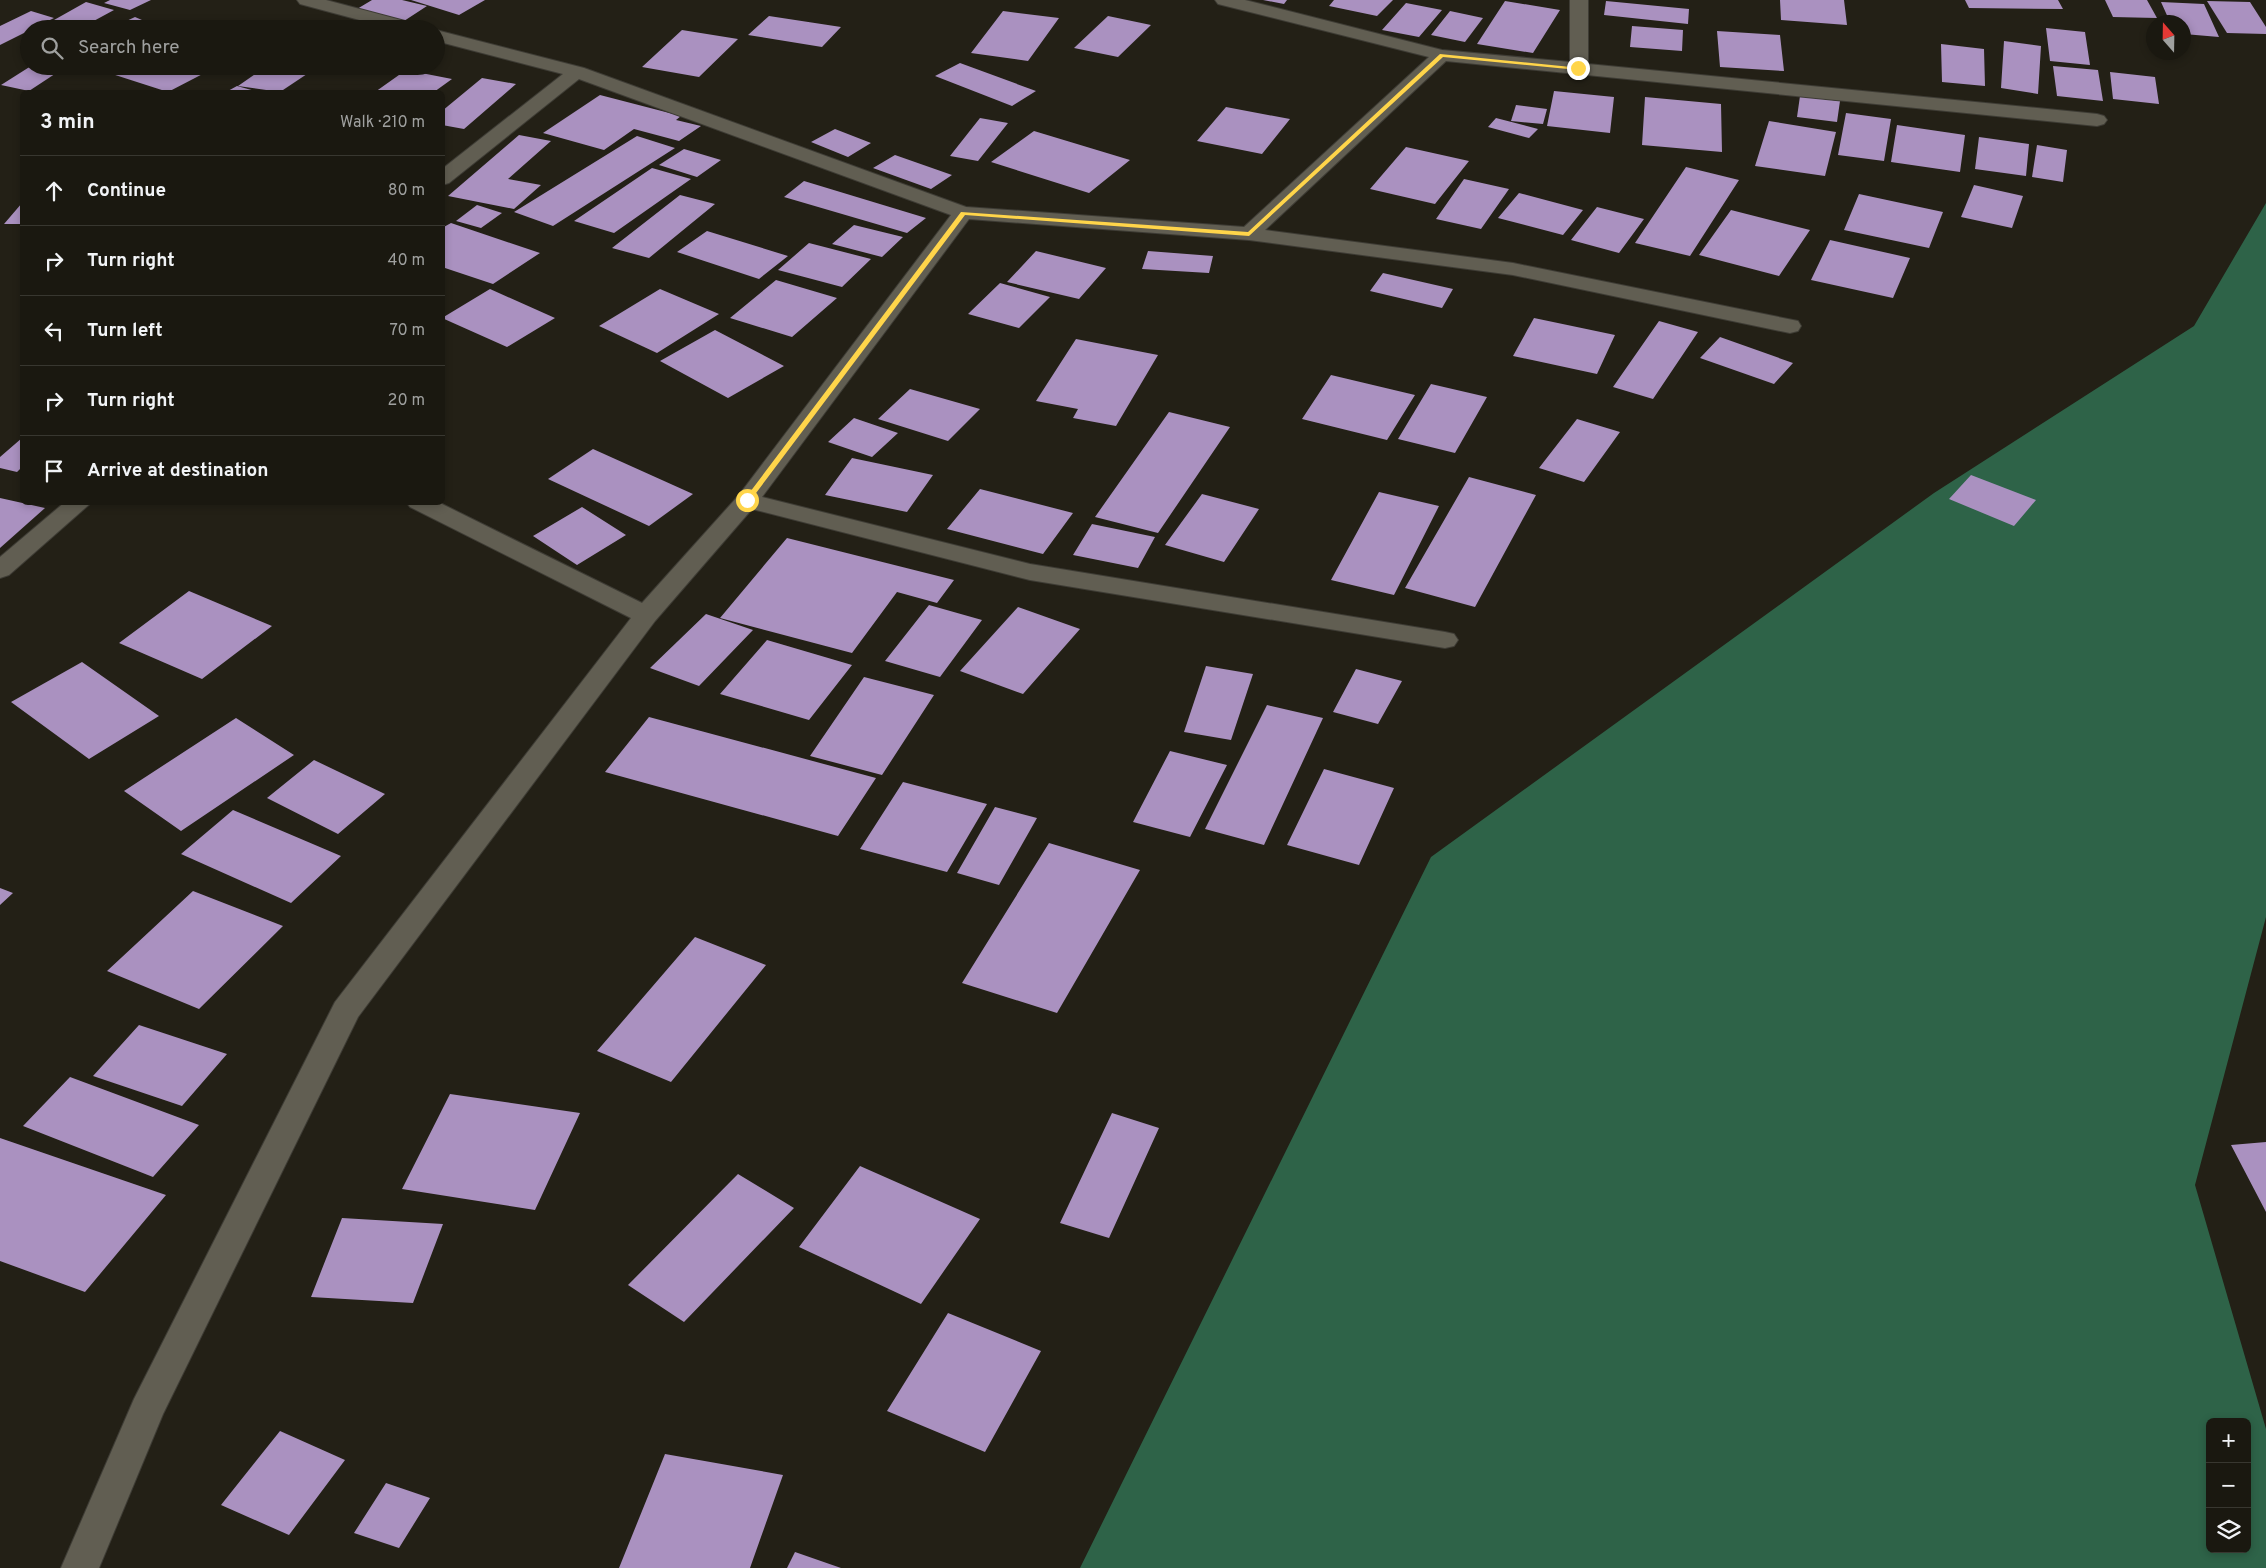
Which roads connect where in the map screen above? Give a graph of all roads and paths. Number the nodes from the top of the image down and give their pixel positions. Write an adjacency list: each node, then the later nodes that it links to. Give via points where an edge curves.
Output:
1 (306, 0): 4 (street)
2 (1224, 0): 6 (street)
3 (1579, 0): 7 (street)
4 (380, 20)
5 (445, 37): 8 (street)
6 (1442, 55): 7 (street); 12 (street)
7 (1578, 68): 9 (street)
8 (577, 72): 10 (street); 11 (street)
9 (2097, 120)
10 (445, 177)
11 (963, 213): 12 (street); 14 (street)
12 (1249, 234): 13 (street, via 1513,269)
13 (1790, 326)
14 (747, 500): 18 (street); 19 (street, via 1030,572)
15 (76, 505): 17 (street)
16 (424, 505): 18 (street)
17 (0, 570)
18 (646, 615): 20 (street, via 346,1010 147,1410)
19 (1445, 640)
20 (80, 1568)

